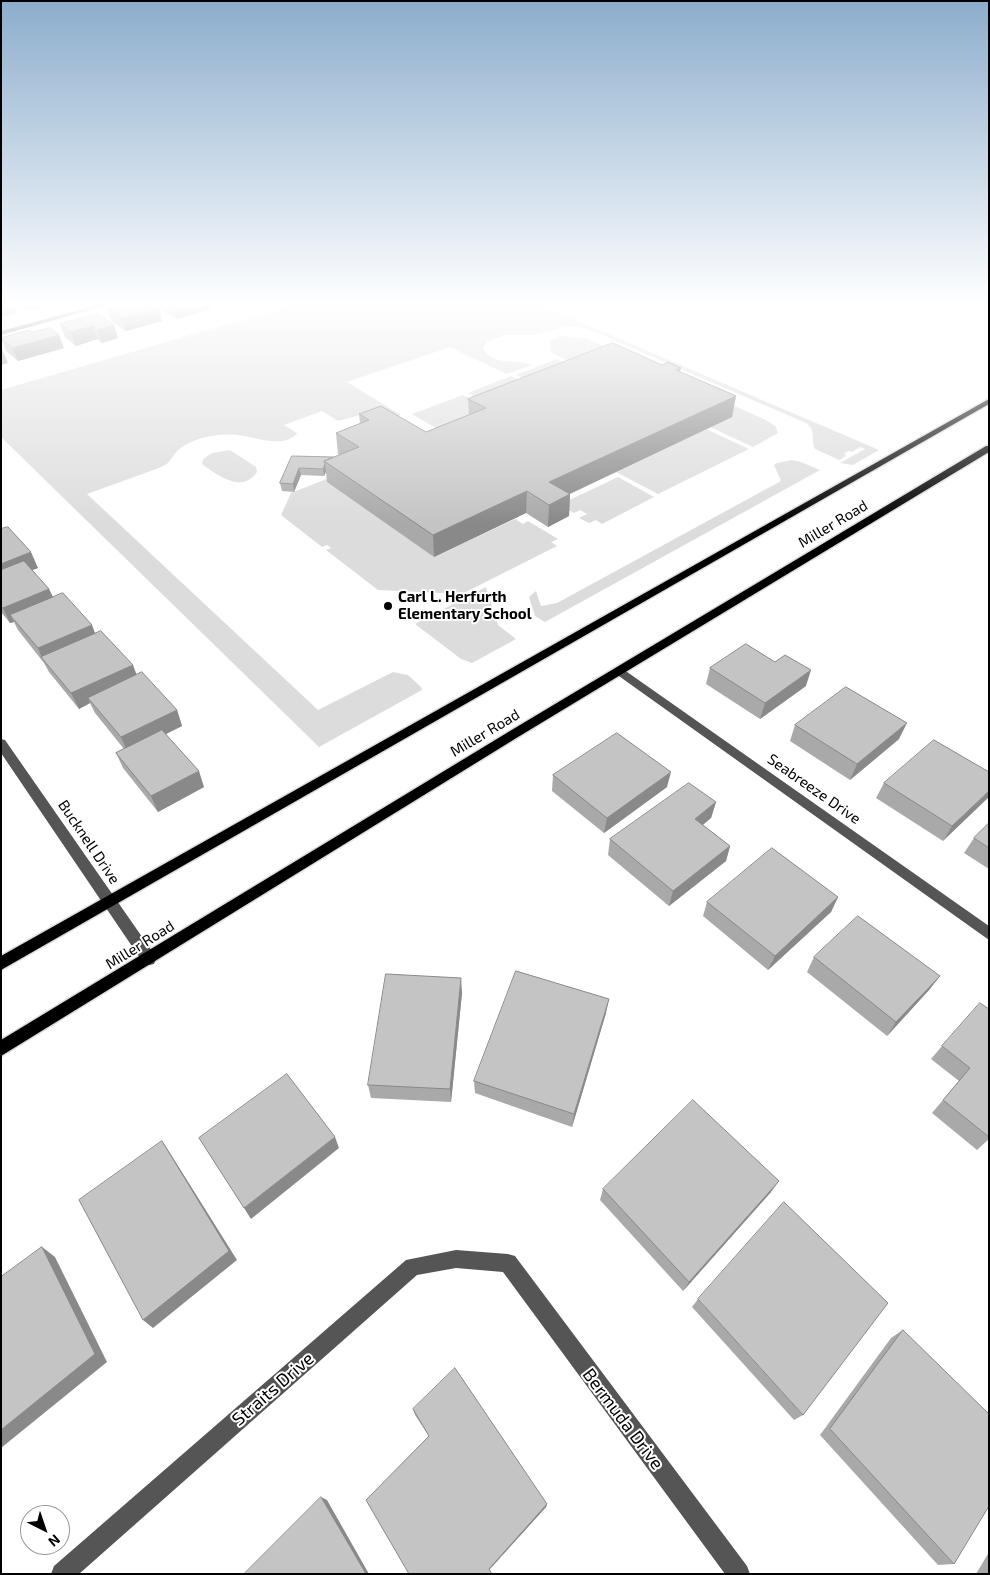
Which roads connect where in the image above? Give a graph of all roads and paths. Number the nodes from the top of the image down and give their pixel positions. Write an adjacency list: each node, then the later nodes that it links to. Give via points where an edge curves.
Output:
1 (989, 401): 5 (main road, Miller Road)
2 (989, 448): 3 (main road, Miller Road)
3 (620, 671): 6 (street, Seabreeze Drive); 7 (main road, Miller Road)
4 (1, 743): 5 (street, Bucknell Drive)
5 (110, 902): 7 (street, Bucknell Drive); 8 (main road, Miller Road)
6 (989, 934)
7 (149, 959): 9 (main road, Miller Road)
8 (1, 964)
9 (1, 1049)
10 (508, 1264): 11 (street, Straits Drive, via 456,1259 413,1268); 12 (street, Bermuda Drive)
11 (62, 1574)
12 (739, 1574)

